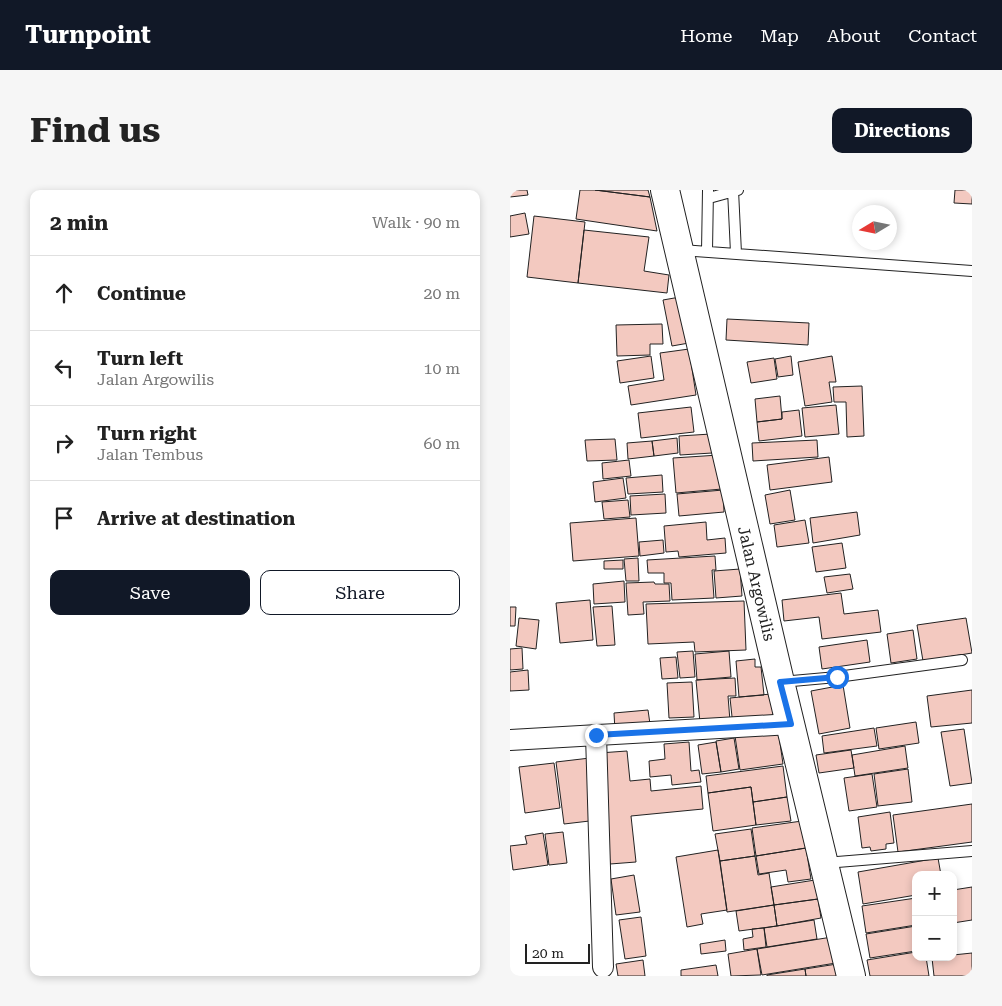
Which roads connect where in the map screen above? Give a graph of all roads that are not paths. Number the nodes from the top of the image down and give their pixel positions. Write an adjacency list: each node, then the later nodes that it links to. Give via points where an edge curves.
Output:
1 (665, 190): 4 (street, Jalan Argowilis)
2 (735, 191): 3 (lane); 6 (lane)
3 (709, 194): 5 (lane)
4 (680, 250): 5 (lane); 9 (street, Jalan Argowilis)
5 (707, 251): 6 (lane)
6 (736, 253): 7 (lane)
7 (972, 271)
8 (962, 660): 9 (lane)
9 (780, 682): 10 (street, Jalan Argowilis)
10 (791, 724): 11 (street); 14 (street, Jalan Argowilis)
11 (596, 735): 12 (street); 15 (street)
12 (510, 740)
13 (972, 851): 14 (lane)
14 (824, 863): 16 (street, Jalan Argowilis)
15 (603, 967)
16 (851, 976)

